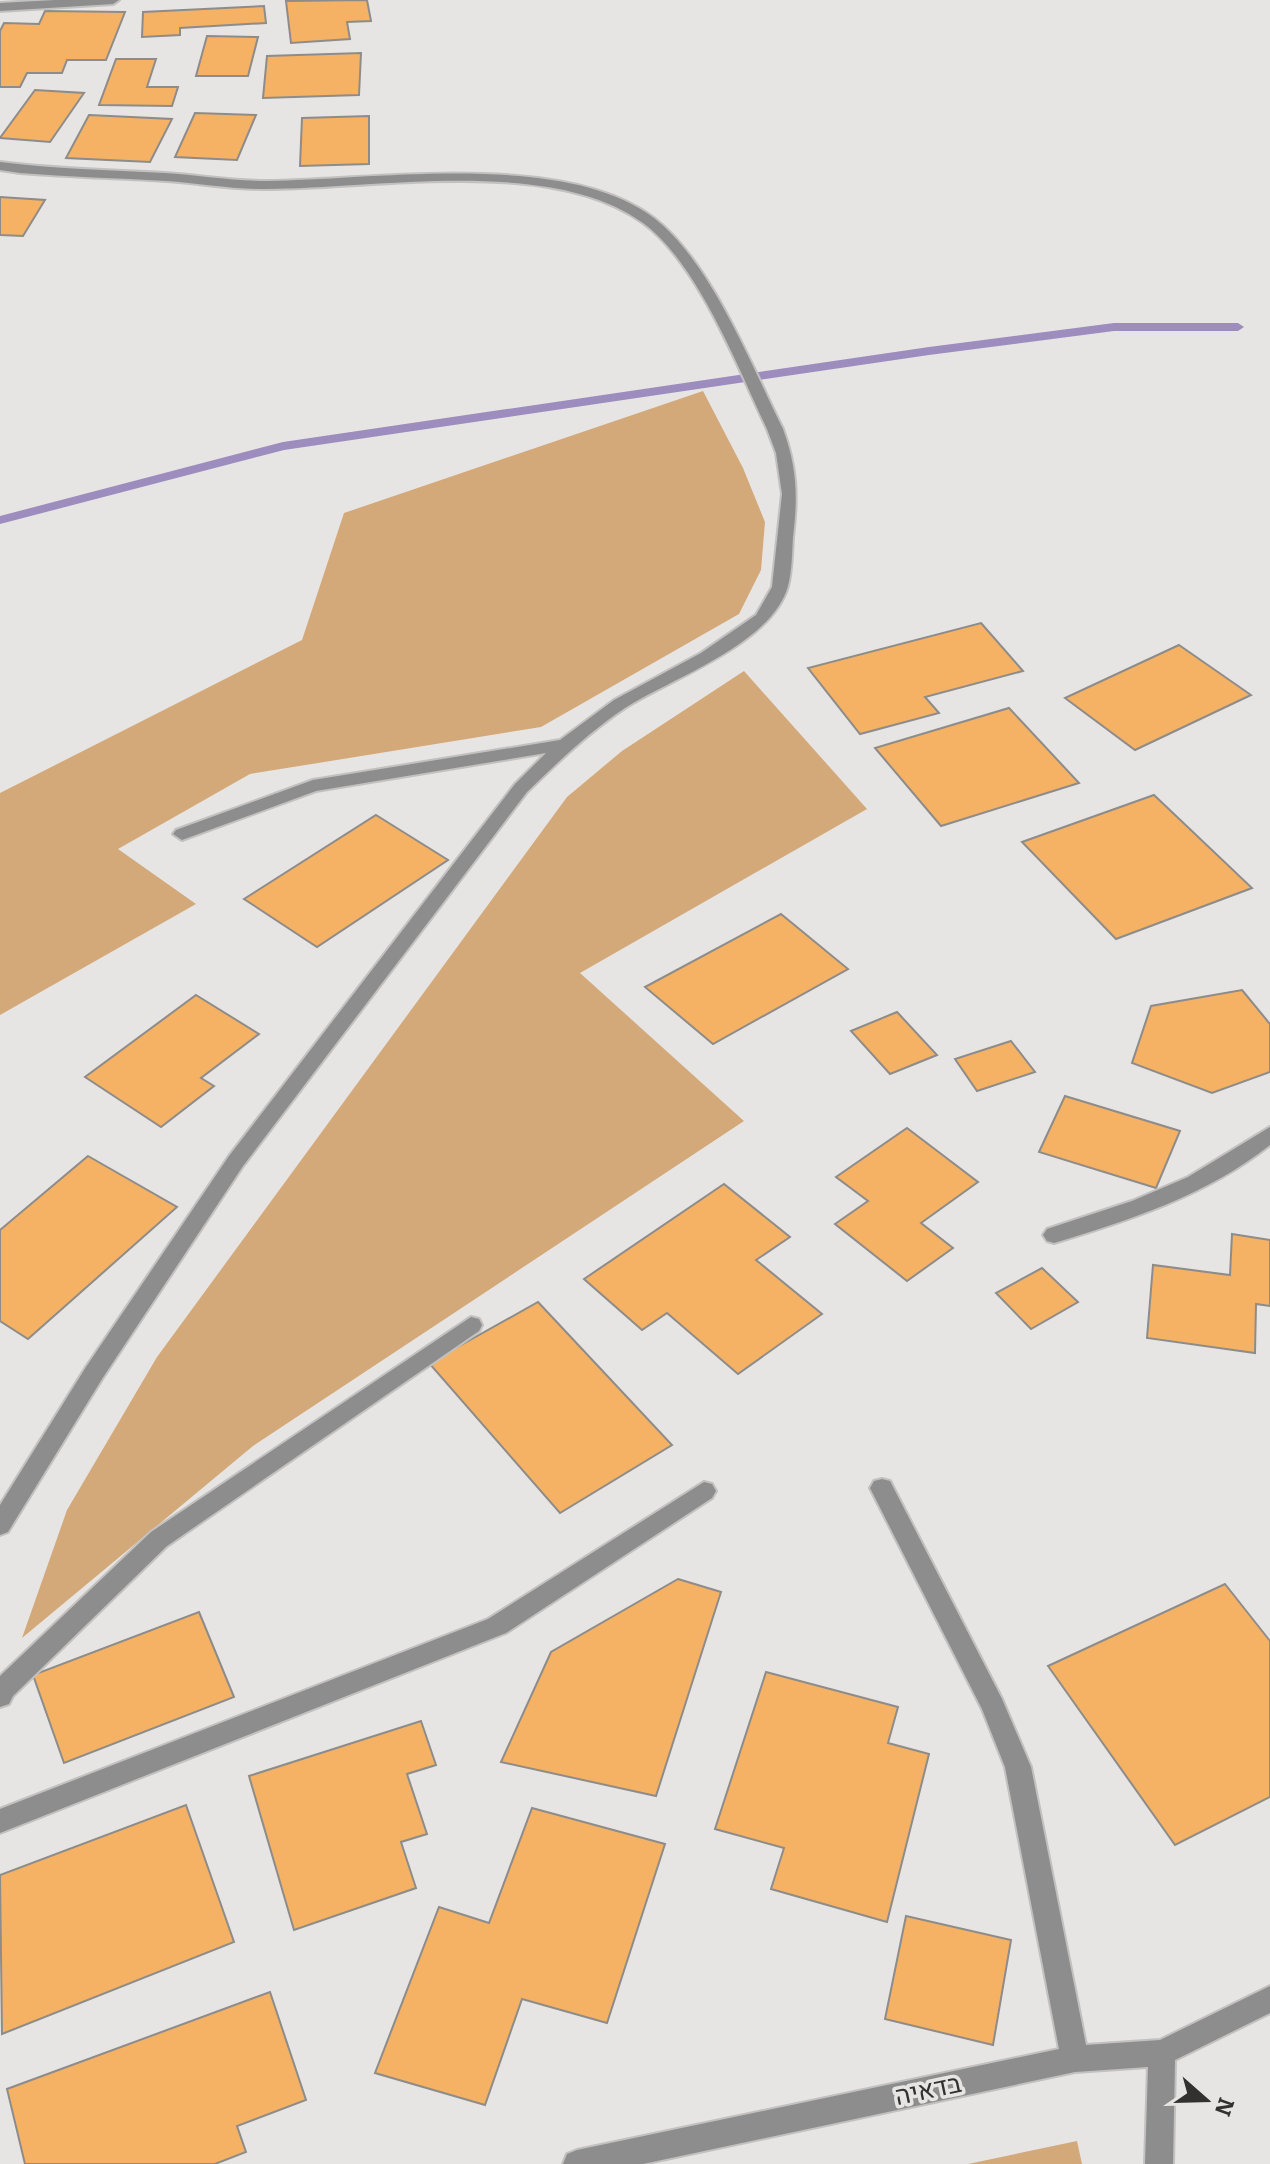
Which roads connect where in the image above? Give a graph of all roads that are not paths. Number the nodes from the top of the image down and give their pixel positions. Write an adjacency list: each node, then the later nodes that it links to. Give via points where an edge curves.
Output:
1 (113, 0): 2 (street)
2 (0, 7)
3 (0, 166): 4 (street, via 262,185 524,180 616,202 648,220 687,260 784,453 790,494 780,587 762,618 707,657 620,704)
4 (565, 745): 5 (street, via 313,786); 11 (street, via 521,788 236,1161)
5 (182, 834)
6 (1270, 1134): 7 (street, via 1219,1171 1148,1203)
7 (1054, 1235)
8 (471, 1325): 12 (street, via 159,1539)
9 (882, 1488): 16 (street, via 1018,1767)
10 (704, 1491): 13 (street, via 497,1626)
11 (0, 1525)
12 (0, 1696)
13 (0, 1821)
14 (1270, 1999): 15 (street, בדאיה)
15 (1162, 2053): 16 (street, בדאיה); 18 (street)
16 (1075, 2059): 17 (street, בדאיה)
17 (577, 2164)
18 (1159, 2164)

